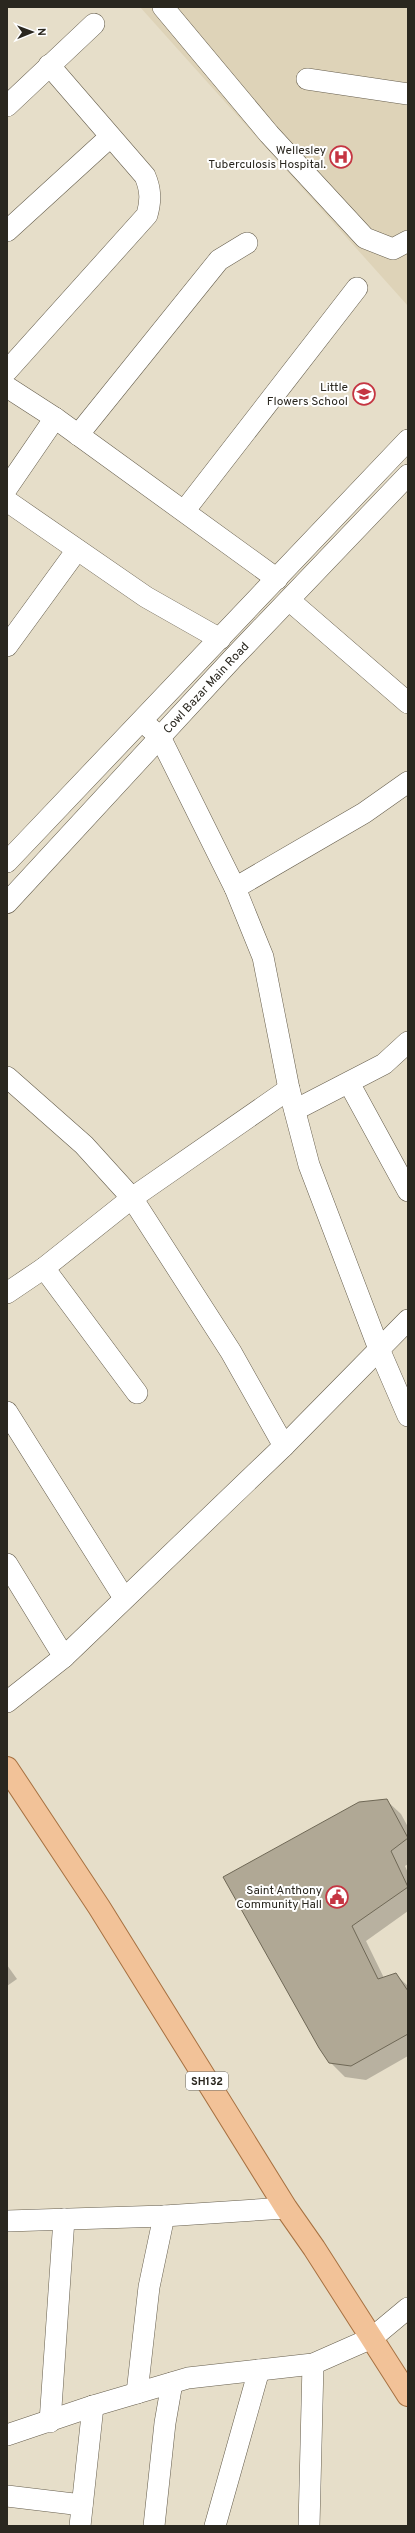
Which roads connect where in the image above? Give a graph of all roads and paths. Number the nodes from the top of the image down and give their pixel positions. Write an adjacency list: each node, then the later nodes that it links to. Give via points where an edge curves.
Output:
1 (163, 7): 9 (street, via 269,134 365,238 393,249)
2 (94, 24): 3 (street)
3 (49, 65): 6 (street); 7 (street)
4 (307, 79): 5 (street)
5 (408, 94)
6 (7, 106)
7 (110, 137): 8 (street); 12 (street, via 145,176 150,186 151,201 147,216)
8 (7, 231)
9 (408, 241)
10 (247, 243): 15 (street, via 219,260)
11 (357, 288): 20 (street)
12 (7, 371)
13 (7, 387): 14 (street)
14 (55, 418): 15 (street); 18 (street)
15 (78, 435): 20 (street)
16 (408, 440): 22 (street, Cowl Bazar Main Road)
17 (408, 475): 23 (street, Cowl Bazar Main Road)
18 (7, 488)
19 (7, 501): 21 (street)
20 (185, 510): 22 (street)
21 (77, 550): 24 (street, via 146,597); 25 (street)
22 (278, 579): 24 (street, Cowl Bazar Main Road)
23 (289, 600): 26 (street); 28 (street, Cowl Bazar Main Road)
24 (220, 639): 27 (street, Cowl Bazar Main Road)
25 (7, 646)
26 (408, 703)
27 (142, 721): 28 (street); 30 (street, Cowl Bazar Main Road)
28 (160, 738): 32 (street); 33 (street, Cowl Bazar Main Road)
29 (408, 782): 32 (street, via 364,813)
30 (15, 841): 31 (street, Cowl Bazar Main Road)
31 (7, 862)
32 (235, 888): 37 (street, via 263,957)
33 (7, 903)
34 (408, 1042): 36 (street, via 384,1064)
35 (8, 1080): 40 (street, via 84,1145)
36 (349, 1083): 38 (street); 39 (street)
37 (289, 1089): 38 (street); 40 (street)
38 (296, 1110): 44 (street, via 309,1165)
39 (408, 1191)
40 (132, 1198): 41 (street); 48 (street, via 231,1352)
41 (44, 1268): 42 (street); 45 (street)
42 (7, 1293)
43 (408, 1320): 44 (street)
44 (379, 1349): 47 (street); 48 (street)
45 (137, 1393)
46 (7, 1412): 50 (street)
47 (408, 1416)
48 (284, 1446): 50 (street)
49 (7, 1564): 51 (street)
50 (124, 1598): 51 (street)
51 (64, 1657): 52 (street)
52 (7, 1702)
53 (7, 1768): 54 (main road, SH132, via 99,1907)
54 (286, 2208): 55 (street); 59 (main road, SH132)
55 (164, 2216): 56 (street); 63 (street, via 149,2287)
56 (64, 2218): 57 (street); 66 (street)
57 (7, 2221)
58 (408, 2308): 59 (street)
59 (372, 2338): 60 (street); 64 (main road, SH132)
60 (313, 2364): 61 (street); 73 (street)
61 (259, 2370): 62 (street, via 210,2374); 72 (street)
62 (172, 2383): 63 (street); 71 (street)
63 (137, 2393): 65 (street)
64 (408, 2395)
65 (93, 2406): 66 (street); 69 (street)
66 (50, 2422): 67 (street)
67 (7, 2435)
68 (7, 2496): 69 (street)
69 (82, 2505): 70 (street)
70 (80, 2526)
71 (154, 2526)
72 (216, 2526)
73 (309, 2526)

